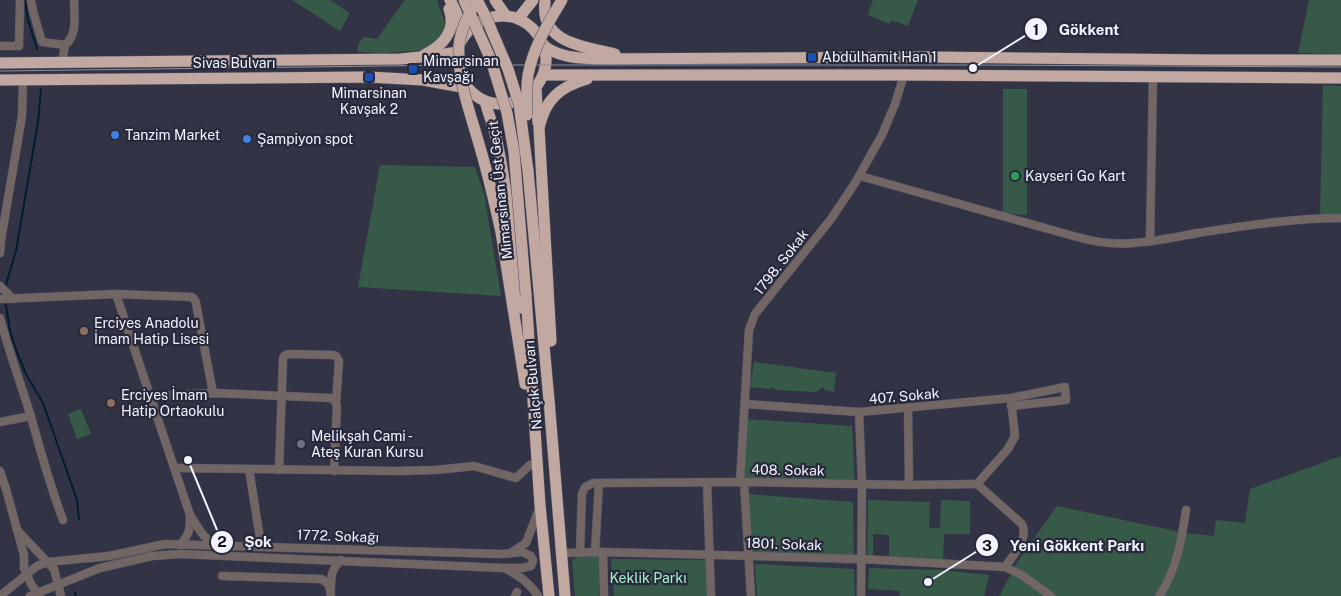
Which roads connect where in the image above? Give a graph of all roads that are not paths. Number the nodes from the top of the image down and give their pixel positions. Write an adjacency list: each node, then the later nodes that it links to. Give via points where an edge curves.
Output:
1 (20, 0): 17 (street, via 19,46)
2 (31, 0): 15 (street, via 42,42)
3 (74, 0): 15 (street, via 73,34)
4 (446, 0): 20 (highway, via 452,22 445,39 437,48)
5 (450, 0): 18 (highway, via 462,30)
6 (464, 0): 43 (highway, Mimarsinan Üst Geçit, bridge, via 491,60 507,113 514,152)
7 (477, 0): 35 (highway, Mimarsinan Üst Geçit, bridge, via 508,69 519,104); 49 (highway, bridge, via 465,23 459,45 460,72 501,232)
8 (495, 0): 12 (highway)
9 (533, 0): 13 (highway)
10 (562, 0): 35 (highway, bridge, via 540,40 528,74)
11 (546, 1): 14 (highway); 19 (highway, via 546,20 558,36 572,43)
12 (506, 16): 13 (highway); 18 (highway, via 488,18 471,27)
13 (518, 19): 14 (highway)
14 (530, 26): 16 (highway)
15 (65, 45): 22 (street)
16 (543, 45): 19 (highway, via 568,56); 24 (highway, via 546,60)
17 (0, 46)
18 (459, 47): 20 (highway, Sivas Bulvarı); 31 (highway, via 458,70)
19 (629, 57): 21 (highway)
20 (416, 58): 22 (highway, Sivas Bulvarı)
21 (1341, 60)
22 (62, 62): 23 (highway, Sivas Bulvarı)
23 (0, 63)
24 (543, 75): 25 (highway); 32 (highway)
25 (624, 75): 26 (highway); 34 (highway, via 587,79 563,88 546,108)
26 (904, 75): 27 (highway); 36 (street, 1798. Sokak, via 882,135)
27 (1152, 77): 28 (highway); 39 (street)
28 (1341, 78)
29 (0, 80): 30 (highway, Sivas Bulvarı)
30 (23, 80): 31 (highway, Sivas Bulvarı, via 370,77 415,79); 38 (street, via 22,116)
31 (468, 88): 33 (highway)
32 (536, 88): 33 (highway, via 528,96 507,104); 34 (highway)
33 (484, 101): 49 (highway, via 496,136 507,202)
34 (539, 132): 53 (highway, via 550,305)
35 (528, 171): 53 (highway, Nalçık Bulvarı)
36 (860, 176): 39 (street, via 1087,240 1124,244); 56 (street, 1798. Sokak, via 831,219 753,318 749,330)
37 (1341, 218): 39 (street, via 1297,220)
38 (1, 240): 40 (street)
39 (1150, 241)
40 (0, 253)
41 (0, 286): 45 (street)
42 (116, 294): 45 (street); 50 (street, via 190,297 195,300); 51 (street)
43 (526, 295): 74 (highway, Nalçık Bulvarı)
44 (0, 299): 45 (street)
45 (13, 299)
46 (0, 318): 47 (street)
47 (9, 351): 48 (street); 59 (street)
48 (0, 352)
49 (525, 383): 61 (highway)
50 (213, 393): 51 (street); 52 (street)
51 (151, 396): 62 (street)
52 (281, 396): 55 (street, via 331,398); 55 (street, via 285,355 334,355 339,361); 64 (street)
53 (550, 400): 85 (highway, Nalçık Bulvarı)
54 (1011, 402): 54 (street, 407. Sokak, via 1065,387 1066,400); 57 (street, 407. Sokak); 71 (street, via 1015,436 1008,449)
55 (336, 403): 66 (street)
56 (745, 404): 58 (street, 407. Sokak); 68 (street, 1798. Sokak)
57 (908, 408): 58 (street, 407. Sokak); 72 (street)
58 (859, 412): 70 (street)
59 (31, 416): 60 (street); 77 (street)
60 (0, 422)
61 (530, 465): 66 (street, via 516,478 474,466 417,471); 74 (highway)
62 (175, 468): 63 (street); 76 (street)
63 (249, 470): 64 (street); 79 (street)
64 (279, 470): 66 (street)
65 (0, 471): 73 (street)
66 (334, 471)
67 (707, 482): 68 (street, 408. Sokak); 69 (street, 408. Sokak); 86 (street)
68 (742, 482): 70 (street, 408. Sokak); 87 (street, 1798. Sokak)
69 (598, 483): 82 (street, via 593,482 582,491); 83 (street)
70 (862, 484): 72 (street, 408. Sokak); 89 (street)
71 (977, 484): 72 (street, 408. Sokak); 92 (street, via 1024,527 1023,540)
72 (909, 485)
73 (3, 490): 78 (street)
74 (540, 505): 84 (street, via 526,543); 103 (highway, Nalçık Bulvarı)
75 (1186, 510): 110 (street, via 1174,563)
76 (190, 515): 80 (street, via 189,535); 81 (street, via 201,534)
77 (63, 520)
78 (16, 528): 91 (street); 94 (street)
79 (260, 538)
80 (180, 545): 81 (street, 1772. Sokağı); 91 (street, 1772. Sokağı, via 165,544 109,556)
81 (216, 545): 84 (street, 1772. Sokağı)
82 (580, 552): 83 (street, 1801. Sokak); 85 (street, 1801. Sokak)
83 (599, 552): 86 (street, 1801. Sokak); 105 (street)
84 (510, 553): 93 (street, 1772. Sokağı, via 522,552 531,556 531,566)
85 (562, 553): 104 (highway, Nalçık Bulvarı)
86 (709, 555): 87 (street, 1801. Sokak); 106 (street)
87 (748, 556): 89 (street, 1801. Sokak); 107 (street, 1798. Sokak)
88 (315, 559): 90 (street, 1772. Sokağı); 95 (street); 97 (street, 1772. Sokağı, via 180,554 152,556 100,568)
89 (861, 559): 92 (street, 1801. Sokak); 108 (street)
90 (341, 560): 93 (street, 1772. Sokağı); 95 (street)
91 (48, 562): 94 (street, 1772. Sokağı); 97 (street, via 54,569)
92 (1005, 567): 109 (street)
93 (504, 568): 102 (street, 1772. Sokağı, via 517,574)
94 (26, 573): 99 (street); 100 (street, 1772. Sokağı)
95 (332, 573): 98 (street)
96 (222, 576): 98 (street, via 318,578 326,582)
97 (58, 585): 99 (street, 1772. Sokağı); 101 (street)
98 (331, 593)
99 (36, 595)
100 (0, 596)
101 (61, 596)
102 (538, 596)
103 (549, 596)
104 (565, 596)
105 (604, 596)
106 (711, 596)
107 (750, 596)
108 (861, 596)
109 (1051, 596)
110 (1159, 596)

